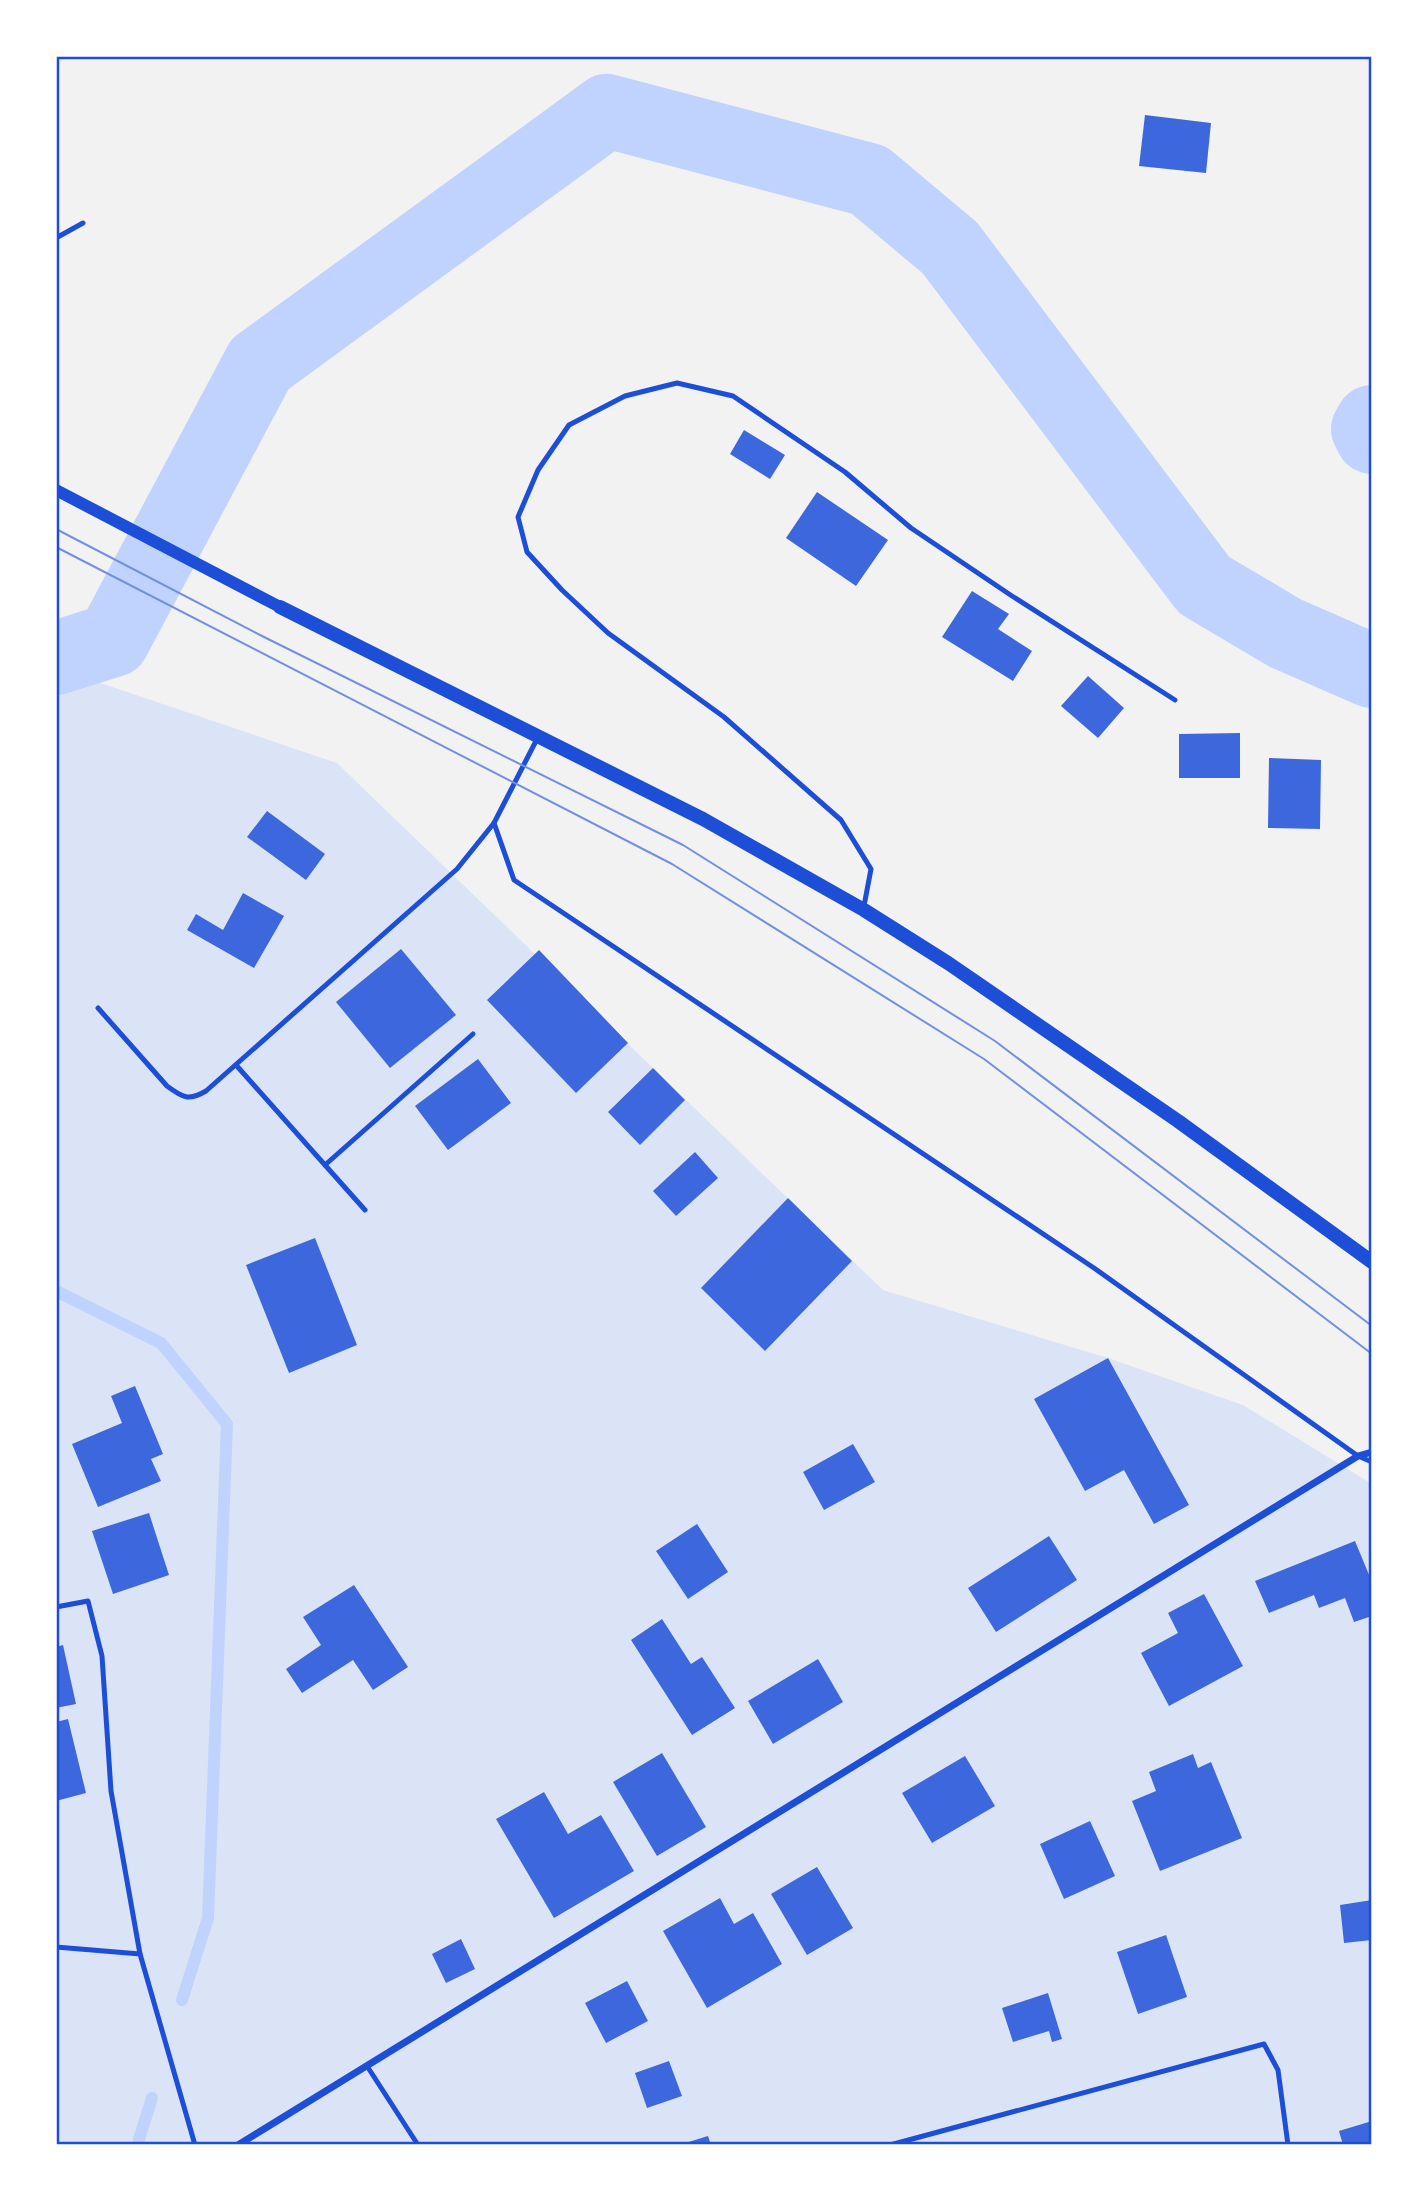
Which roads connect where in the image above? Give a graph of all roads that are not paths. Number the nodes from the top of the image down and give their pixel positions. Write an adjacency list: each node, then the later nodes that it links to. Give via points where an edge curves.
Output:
1 (83, 223): 2 (lane)
2 (56, 238)
3 (56, 491): 4 (street)
4 (280, 607): 6 (main road)
5 (1175, 700): 8 (lane, via 911,528 845,472 733,396 677,383 625,396 569,425 538,470 518,517 527,552 608,633 724,717 841,820 871,869)
6 (539, 735): 7 (lane); 8 (main road)
7 (494, 822): 11 (lane, via 457,869); 16 (lane, via 514,880 1082,1261)
8 (864, 909): 14 (main road, via 1178,1121)
9 (98, 1008): 11 (lane, via 179,1096 194,1098)
10 (473, 1034): 12 (lane)
11 (236, 1065): 12 (lane)
12 (325, 1165): 13 (lane)
13 (365, 1210)
14 (1372, 1262)
15 (1372, 1452): 16 (street)
16 (1358, 1456): 17 (lane); 21 (street)
17 (1372, 1462)
18 (56, 1607): 20 (lane, via 88,1601 102,1656 111,1791)
19 (56, 1947): 20 (lane)
20 (140, 1954): 22 (lane)
21 (367, 2066): 23 (street); 24 (lane)
22 (195, 2145)
23 (238, 2145)
24 (418, 2145)
25 (890, 2145): 26 (lane, via 1264,2044 1279,2070)
26 (1289, 2145)

